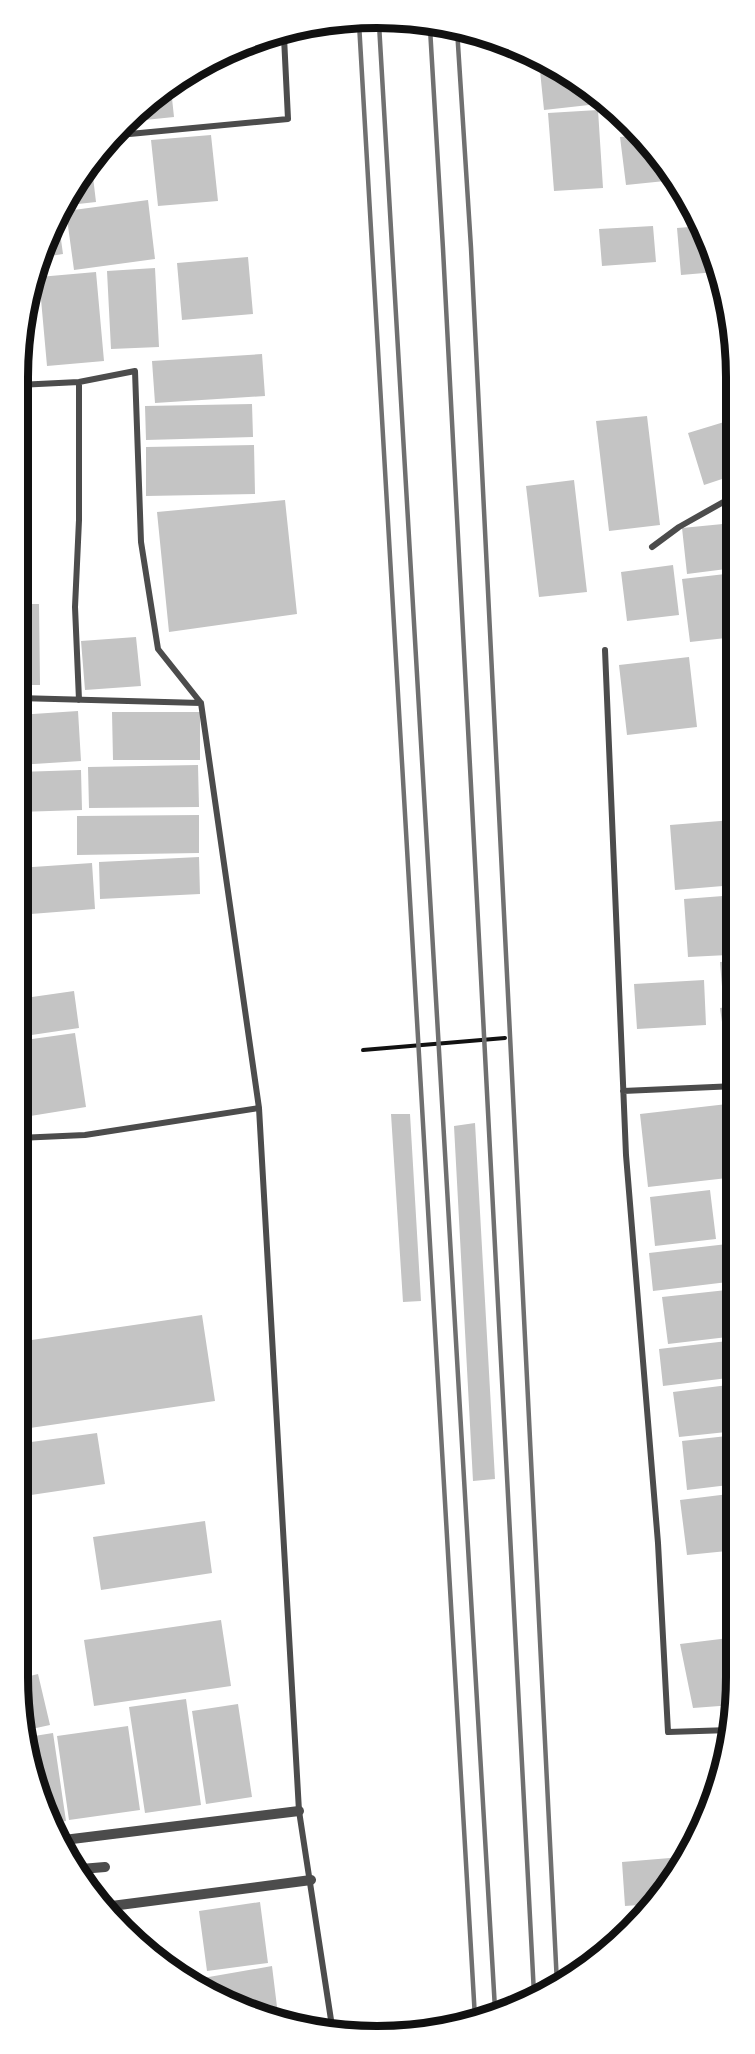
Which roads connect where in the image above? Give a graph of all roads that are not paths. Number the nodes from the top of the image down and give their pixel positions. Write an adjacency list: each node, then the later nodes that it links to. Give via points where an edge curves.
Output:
1 (284, 41): 2 (street, via 288,119)
2 (128, 134)
3 (79, 382): 4 (street); 9 (street, via 75,607); 10 (street, via 135,371 141,542 159,649)
4 (29, 384)
5 (726, 501): 6 (street)
6 (652, 547)
7 (605, 650): 12 (street)
8 (29, 698): 9 (street)
9 (79, 700): 10 (street)
10 (201, 703): 13 (street)
11 (726, 1086): 12 (street)
12 (623, 1091): 15 (street, via 658,1543 668,1732)
13 (259, 1108): 14 (street, via 85,1135); 16 (street)
14 (29, 1138)
15 (723, 1730)
16 (299, 1811): 17 (street); 20 (street)
17 (69, 1839)
18 (105, 1867): 19 (street)
19 (86, 1869)
20 (311, 1880): 21 (street); 22 (street)
21 (115, 1907)
22 (332, 2023)

